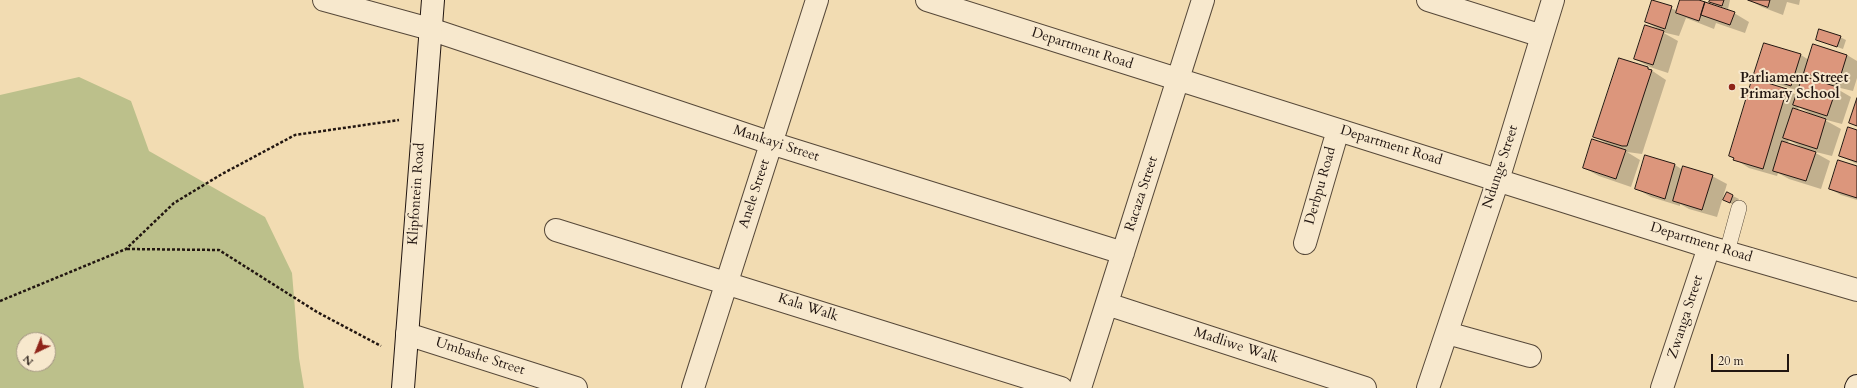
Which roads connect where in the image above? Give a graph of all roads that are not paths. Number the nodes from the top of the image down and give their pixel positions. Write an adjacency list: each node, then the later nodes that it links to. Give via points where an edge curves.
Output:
1 (324, 0): 8 (street, Mankayi Street)
2 (433, 0): 8 (street, Klipfontein Road)
3 (817, 0): 12 (street, Anele Street)
4 (927, 0): 10 (street, Department Road)
5 (1203, 0): 10 (street, Racaza Street)
6 (1428, 0): 9 (street)
7 (1553, 0): 9 (street, Ndunge Street)
8 (430, 29): 12 (street, Mankayi Street); 23 (street, Klipfontein Road)
9 (1542, 36): 13 (street, Ndunge Street)
10 (1178, 79): 11 (street, Department Road); 18 (street, Racaza Street)
11 (1338, 130): 13 (street, Department Road); 16 (street, Derbpu Road)
12 (771, 143): 18 (street, Mankayi Street); 19 (street, Anele Street)
13 (1498, 180): 17 (street, Department Road); 22 (street, Ndunge Street)
14 (1739, 208): 17 (lane)
15 (556, 230): 19 (street, Kala Walk)
16 (1305, 243)
17 (1718, 249): 20 (street, Department Road); 32 (street, Zwanga Street)
18 (1123, 253): 21 (street, Racaza Street)
19 (727, 283): 27 (street, Anele Street); 28 (street, Kala Walk)
20 (1857, 290)
21 (1107, 304): 29 (street, Racaza Street); 30 (street, Madliwe Walk)
22 (1447, 333): 24 (street); 31 (street, Ndunge Street)
23 (407, 334): 25 (street, Klipfontein Road); 26 (street, Umbashe Street)
24 (1530, 356)
25 (403, 388)
26 (576, 388)
27 (693, 388)
28 (1061, 388)
29 (1080, 388)
30 (1365, 388)
31 (1428, 388)
32 (1662, 388)

